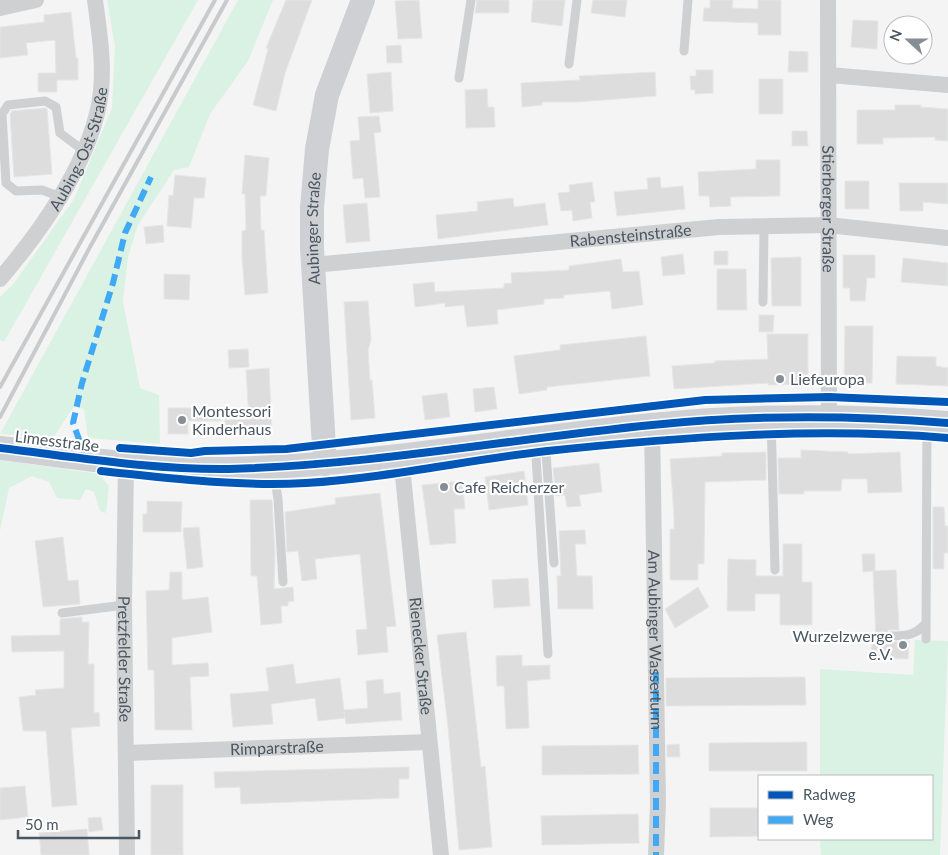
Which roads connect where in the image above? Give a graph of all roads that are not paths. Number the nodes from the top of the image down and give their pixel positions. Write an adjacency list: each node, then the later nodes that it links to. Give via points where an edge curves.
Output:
1 (36, 0): 8 (street)
2 (95, 0): 14 (street, Aubing-Ost-Straße, via 102,58 101,92)
3 (363, 0): 19 (main road, Aubinger Straße, via 327,95 317,149 312,208)
4 (471, 0): 12 (lane)
5 (577, 0): 10 (lane)
6 (688, 0): 9 (lane)
7 (828, 0): 11 (street, Stierberger Straße)
8 (0, 8)
9 (684, 51)
10 (569, 64)
11 (829, 74): 13 (street); 16 (street, Stierberger Straße)
12 (459, 78)
13 (948, 86)
14 (84, 151): 15 (street, Aubing-Ost-Straße); 15 (lane, via 60,133 56,107 45,101 8,105 2,114 6,183 16,191 42,190)
15 (61, 197): 20 (street, Aubing-Ost-Straße, via 22,254)
16 (828, 225): 17 (street, Rabensteinstraße); 18 (street, Rabensteinstraße); 23 (street, Stierberger Straße)
17 (764, 227): 19 (street, Rabensteinstraße, via 719,227); 21 (lane)
18 (948, 238)
19 (313, 265): 30 (main road, Aubinger Straße)
20 (0, 279)
21 (763, 302)
22 (771, 418): 23 (main road, Limesstraße); 25 (main road, Limesstraße); 33 (lane)
23 (829, 418): 24 (main road, Limesstraße)
24 (938, 422): 37 (lane)
25 (652, 425): 26 (main road, Limesstraße); 45 (street, Am Aubinger Wasserturm)
26 (540, 439): 28 (main road, Limesstraße); 32 (lane); 40 (lane)
27 (0, 448): 29 (main road, Limesstraße)
28 (400, 456): 30 (main road, Limesstraße); 41 (street, Rienecker Straße)
29 (126, 463): 31 (main road, Limesstraße, via 226,469); 35 (street, Pretzfelder Straße)
30 (325, 464): 31 (main road, Limesstraße)
31 (273, 467): 34 (lane)
32 (554, 563)
33 (775, 570)
34 (283, 582)
35 (124, 605): 36 (lane); 42 (street, Pretzfelder Straße)
36 (62, 613)
37 (926, 623): 38 (lane, via 909,636); 39 (lane)
38 (891, 636)
39 (926, 638)
40 (548, 654)
41 (429, 742): 42 (street, Rimparstraße); 44 (street, Rienecker Straße)
42 (126, 753): 43 (street, Pretzfelder Straße)
43 (127, 855)
44 (441, 855)
45 (656, 855)

